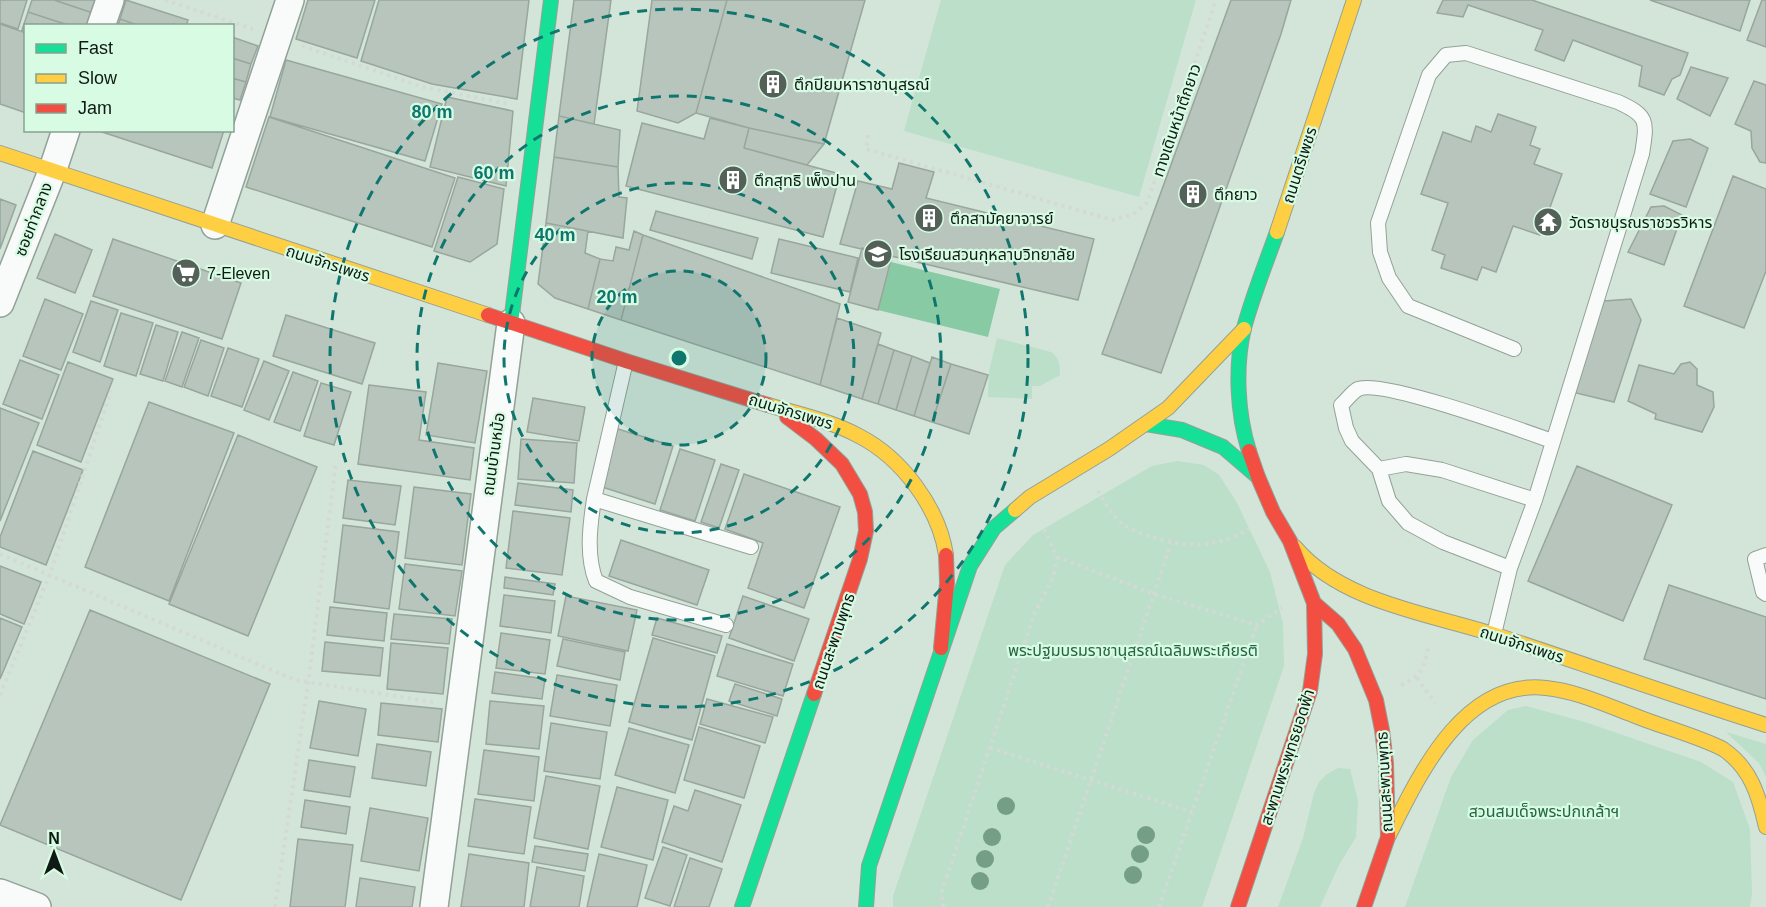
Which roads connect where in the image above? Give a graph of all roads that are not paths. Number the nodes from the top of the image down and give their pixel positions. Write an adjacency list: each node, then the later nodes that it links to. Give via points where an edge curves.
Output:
1 (110, 0): 5 (street)
2 (290, 0): 9 (street)
3 (551, 0): 11 (main road, ถนนบ้านหม้อ)
4 (1354, 0): 12 (main road, ถนนตรีเพชร)
5 (102, 24)
6 (65, 132): 8 (street, ซอยท่ากลาง)
7 (0, 153): 8 (main road, ถนนจักรเพชร)
8 (53, 169): 9 (main road, ถนนจักรเพชร); 10 (street, ซอยท่ากลาง)
9 (215, 225): 11 (main road, ถนนจักรเพชร)
10 (0, 303)
11 (511, 323): 14 (main road, ถนนจักรเพชร); 36 (street, ถนนบ้านหม้อ)
12 (1244, 330): 16 (main road, ถนนตรีเพชร, via 1189,388); 19 (main road, ถนนตรีเพชร, via 1238,381 1242,429)
13 (1514, 349): 17 (lane, via 1408,306 1389,278 1380,252 1378,223 1429,75 1446,55 1466,53 1618,102 1636,110 1646,127 1642,154)
14 (626, 361): 15 (main road, ถนนจักรเพชร); 20 (lane)
15 (771, 405): 30 (main road, ถนนจักรเพชร, via 838,426 869,442 909,478 935,518 945,547); 37 (main road, ถนนสะพานพุทธ, via 816,438 848,470 866,509 866,533)
16 (1146, 424): 19 (main road, ถนนจักรเพชร, via 1182,430 1223,447); 30 (main road, via 1030,498 994,528 970,566)
17 (1552, 441): 18 (lane, via 1414,396 1377,387 1358,389 1341,405 1346,428 1352,441); 21 (lane)
18 (1379, 470): 21 (lane, via 1406,464 1442,470); 25 (lane, via 1389,501 1408,523 1443,542)
19 (1258, 477): 22 (main road, ถนนจักรเพชร)
20 (594, 500): 23 (lane); 28 (lane, via 590,566 596,580 630,597)
21 (1535, 500): 25 (lane)
22 (1290, 542): 27 (main road, ถนนจักรเพชร); 29 (main road, ถนนจักรเพชร, via 1311,564 1348,587)
23 (751, 547)
24 (1766, 555): 26 (lane, via 1755,559)
25 (1510, 568): 29 (lane)
26 (1766, 594)
27 (1312, 597): 33 (main road, ถนนสะพานพุทธ, via 1355,649 1376,700 1386,763); 39 (main road, สะพานพระพุทธยอดฟ้า, via 1315,654 1310,691)
28 (726, 626)
29 (1494, 634): 31 (main road, ถนนจักรเพชร)
30 (941, 648): 38 (main road, via 869,866)
31 (1766, 725)
32 (1766, 827): 33 (main road, via 1757,786 1725,752 1547,687 1502,691 1463,718 1420,776)
33 (1388, 837): 40 (main road, ถนนสะพานพุทธ)
34 (0, 893): 35 (street)
35 (37, 907)
36 (434, 907)
37 (742, 907)
38 (866, 907)
39 (1238, 907)
40 (1364, 907)

